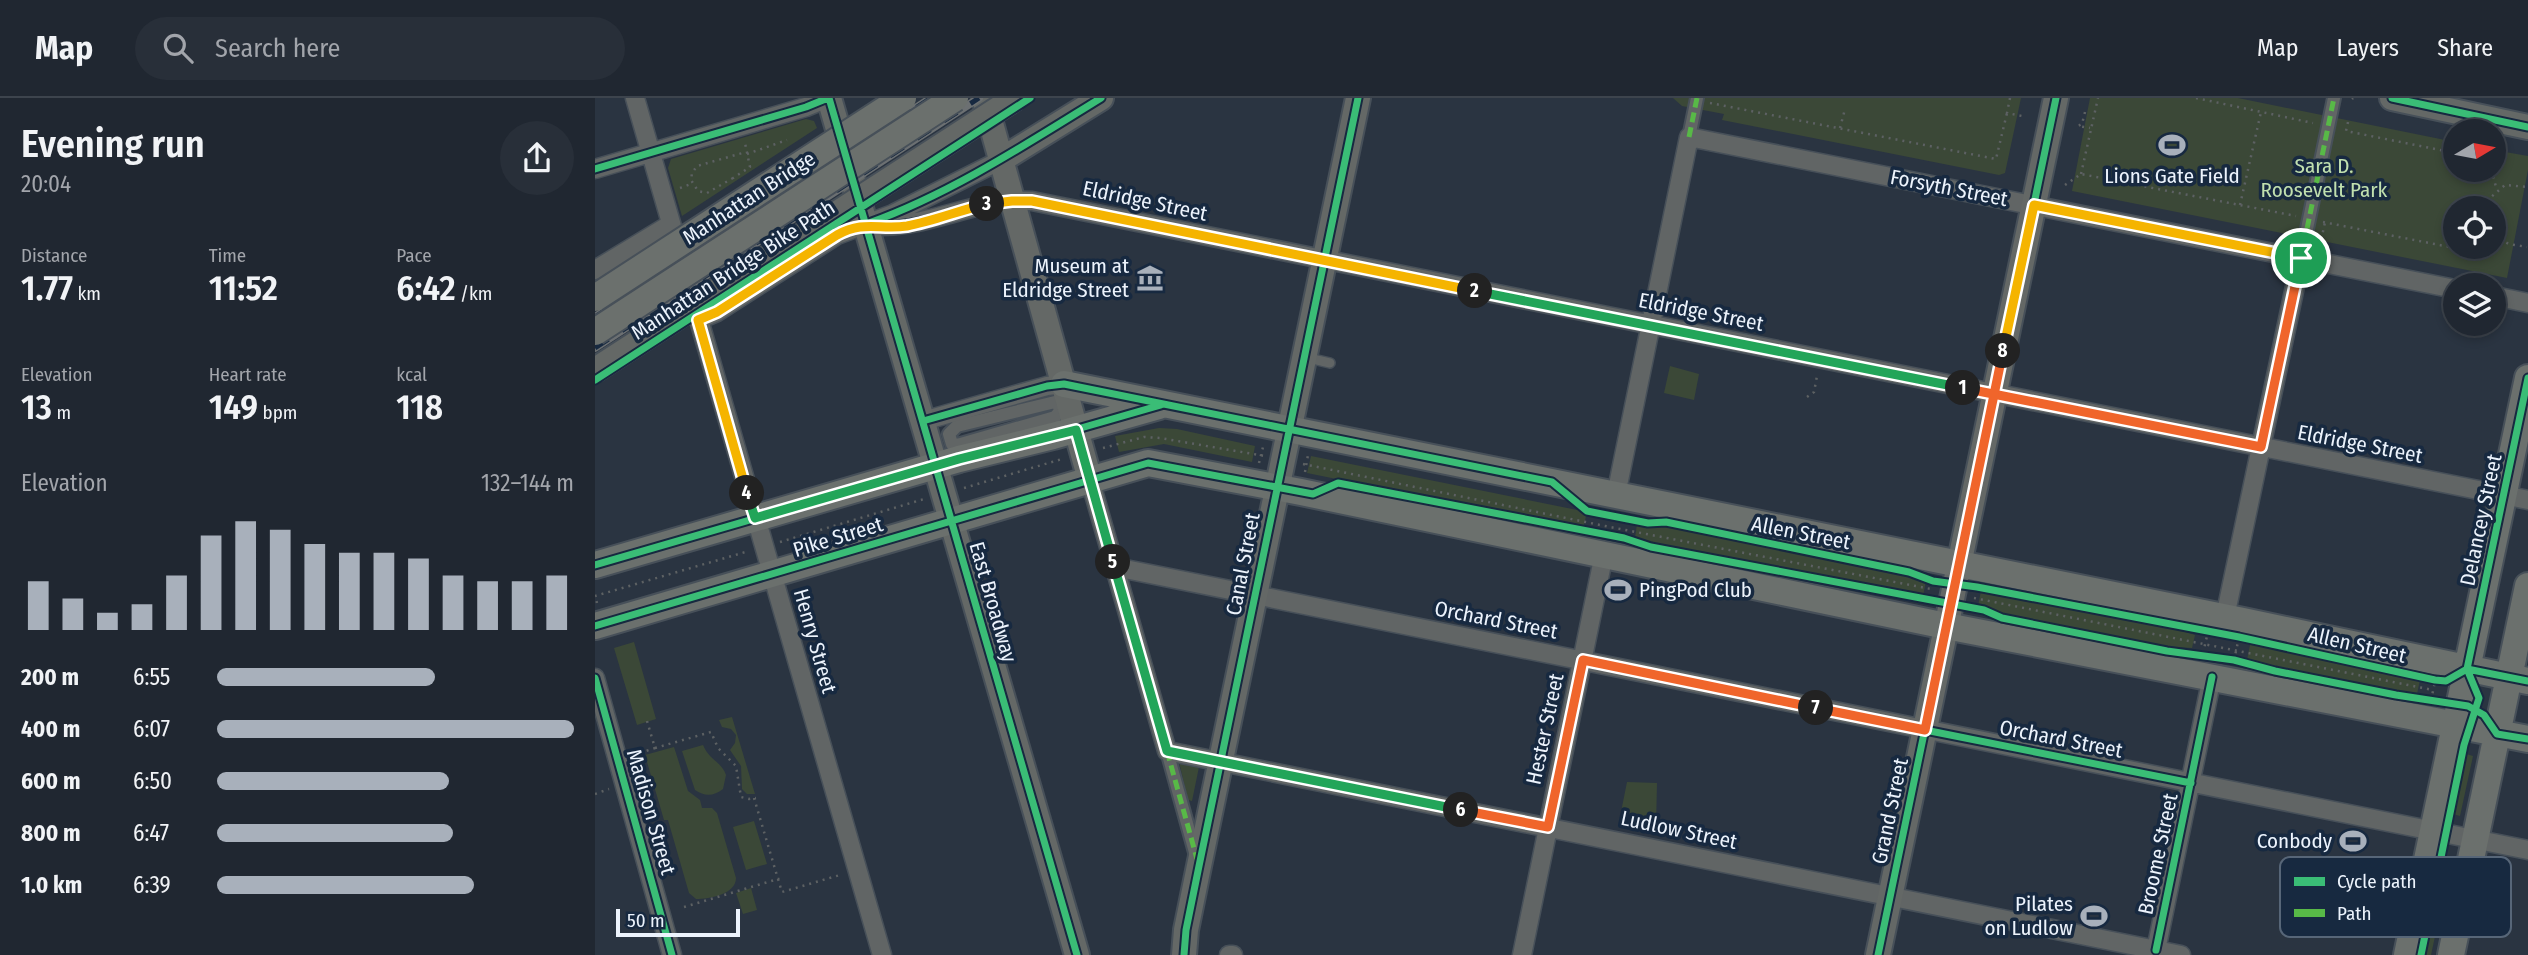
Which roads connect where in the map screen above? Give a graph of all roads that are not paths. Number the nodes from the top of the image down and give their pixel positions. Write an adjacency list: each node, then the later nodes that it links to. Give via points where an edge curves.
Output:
1 (635, 98): 15 (street, Henry Street)
2 (828, 98): 15 (street); 21 (main road, East Broadway)
3 (902, 98): 26 (main road, Manhattan Bridge, bridge)
4 (955, 98): 31 (main road, bridge)
5 (984, 98): 16 (main road)
6 (1015, 98): 34 (main road, bridge)
7 (1101, 98): 16 (main road)
8 (1357, 98): 23 (main road, Canal Street)
9 (2056, 98): 19 (main road, Grand Street)
10 (2334, 98): 22 (street)
11 (2392, 98): 13 (main road)
12 (1696, 99): 14 (street)
13 (2528, 127)
14 (1689, 138): 19 (street, Forsyth Street); 30 (street)
15 (651, 153): 17 (street); 20 (street, Henry Street)
16 (1001, 160): 18 (main road); 21 (street)
17 (595, 169)
18 (1012, 201): 21 (street, Eldridge Street, via 907,226); 23 (street, Eldridge Street, via 1032,201); 36 (main road)
19 (2034, 205): 22 (street, Forsyth Street); 37 (main road, Grand Street)
20 (671, 223): 24 (street); 29 (street, Henry Street)
21 (865, 225): 29 (street, via 837,235); 39 (main road, East Broadway)
22 (2301, 258): 25 (street, Forsyth Street); 42 (street)
23 (1323, 260): 30 (street, Eldridge Street); 32 (main road, Canal Street)
24 (595, 271)
25 (2443, 287)
26 (595, 298)
27 (2506, 298): 28 (street)
28 (2528, 303)
29 (698, 320): 48 (street, Henry Street)
30 (1651, 325): 37 (street, Eldridge Street); 46 (street)
31 (595, 332)
32 (1302, 357): 33 (lane); 40 (main road, Canal Street)
33 (1330, 363)
34 (595, 370)
35 (2528, 378): 47 (main road, Delancey Street)
36 (1059, 393): 36 (street, via 1060,411 1055,417 952,444 949,434 957,426); 38 (main road); 39 (street, via 1047,386); 41 (main road)
37 (1994, 394): 42 (street, Eldridge Street); 54 (main road, Grand Street)
38 (1164, 404): 40 (main road, Allen Street); 41 (main road, Allen Street)
39 (923, 421): 43 (main road, East Broadway)
40 (1288, 429): 45 (main road, Canal Street); 46 (main road, Allen Street)
41 (1076, 430): 43 (main road, Pike Street); 44 (main road)
42 (2261, 447): 47 (street, Eldridge Street); 59 (street)
43 (935, 466): 48 (main road, Pike Street); 49 (main road, East Broadway)
44 (1090, 480): 45 (main road, Allen Street, via 1148,463); 49 (main road, Pike Street); 52 (street)
45 (1276, 487): 50 (main road, Allen Street); 56 (main road, Canal Street)
46 (1616, 495): 54 (main road, Allen Street)
47 (2516, 498): 64 (main road, Delancey Street)
48 (755, 518): 51 (main road, Pike Street); 53 (street, Henry Street)
49 (952, 521): 53 (main road, Pike Street); 84 (main road, East Broadway)
50 (1604, 554): 58 (main road, Allen Street); 60 (street, Hester Street)
51 (595, 565)
52 (1115, 567): 56 (street, Orchard Street); 68 (street)
53 (772, 575): 57 (main road, Pike Street); 83 (street, Henry Street)
54 (1955, 584): 58 (main road, Grand Street); 59 (main road, Allen Street)
55 (2528, 586): 63 (main road)
56 (1255, 595): 60 (street, Orchard Street); 69 (main road, Canal Street)
57 (596, 615)
58 (1947, 626): 61 (main road, Allen Street); 65 (main road, Grand Street)
59 (2224, 630): 64 (main road, Allen Street)
60 (1583, 660): 65 (street, Orchard Street); 71 (street, Hester Street)
61 (2221, 662): 64 (main road, Allen Street); 70 (street, Broome Street)
62 (595, 678): 82 (street, Madison Street)
63 (2518, 679): 64 (main road, Allen Street); 66 (main road)
64 (2458, 694): 66 (main road, Allen Street); 72 (main road, Delancey Street)
65 (1925, 730): 70 (street, Orchard Street); 78 (main road, Grand Street)
66 (2497, 734): 67 (main road, Allen Street); 73 (main road)
67 (2528, 739)
68 (1167, 751): 69 (street, Ludlow Street); 77 (street)
69 (1221, 763): 71 (street, Ludlow Street); 77 (main road, Canal Street)
70 (2191, 783): 72 (street, Orchard Street); 81 (street, Broome Street)
71 (1548, 827): 78 (street, Ludlow Street); 86 (street, Hester Street)
72 (2433, 830): 73 (street, Orchard Street); 75 (main road, Delancey Street)
73 (2476, 839): 74 (street, Orchard Street); 76 (main road)
74 (2528, 850)
75 (2427, 857)
76 (2472, 857)
77 (1199, 866): 85 (main road, Canal Street)
78 (1890, 897): 81 (street, Ludlow Street); 87 (main road, Grand Street)
79 (2411, 937): 89 (main road, Delancey Street)
80 (2455, 937): 90 (main road)
81 (2155, 953): 88 (street, Ludlow Street)
82 (673, 955)
83 (882, 955)
84 (1077, 955)
85 (1184, 955)
86 (1522, 955)
87 (1878, 955)
88 (2181, 955)
89 (2407, 955)
90 (2451, 955)

